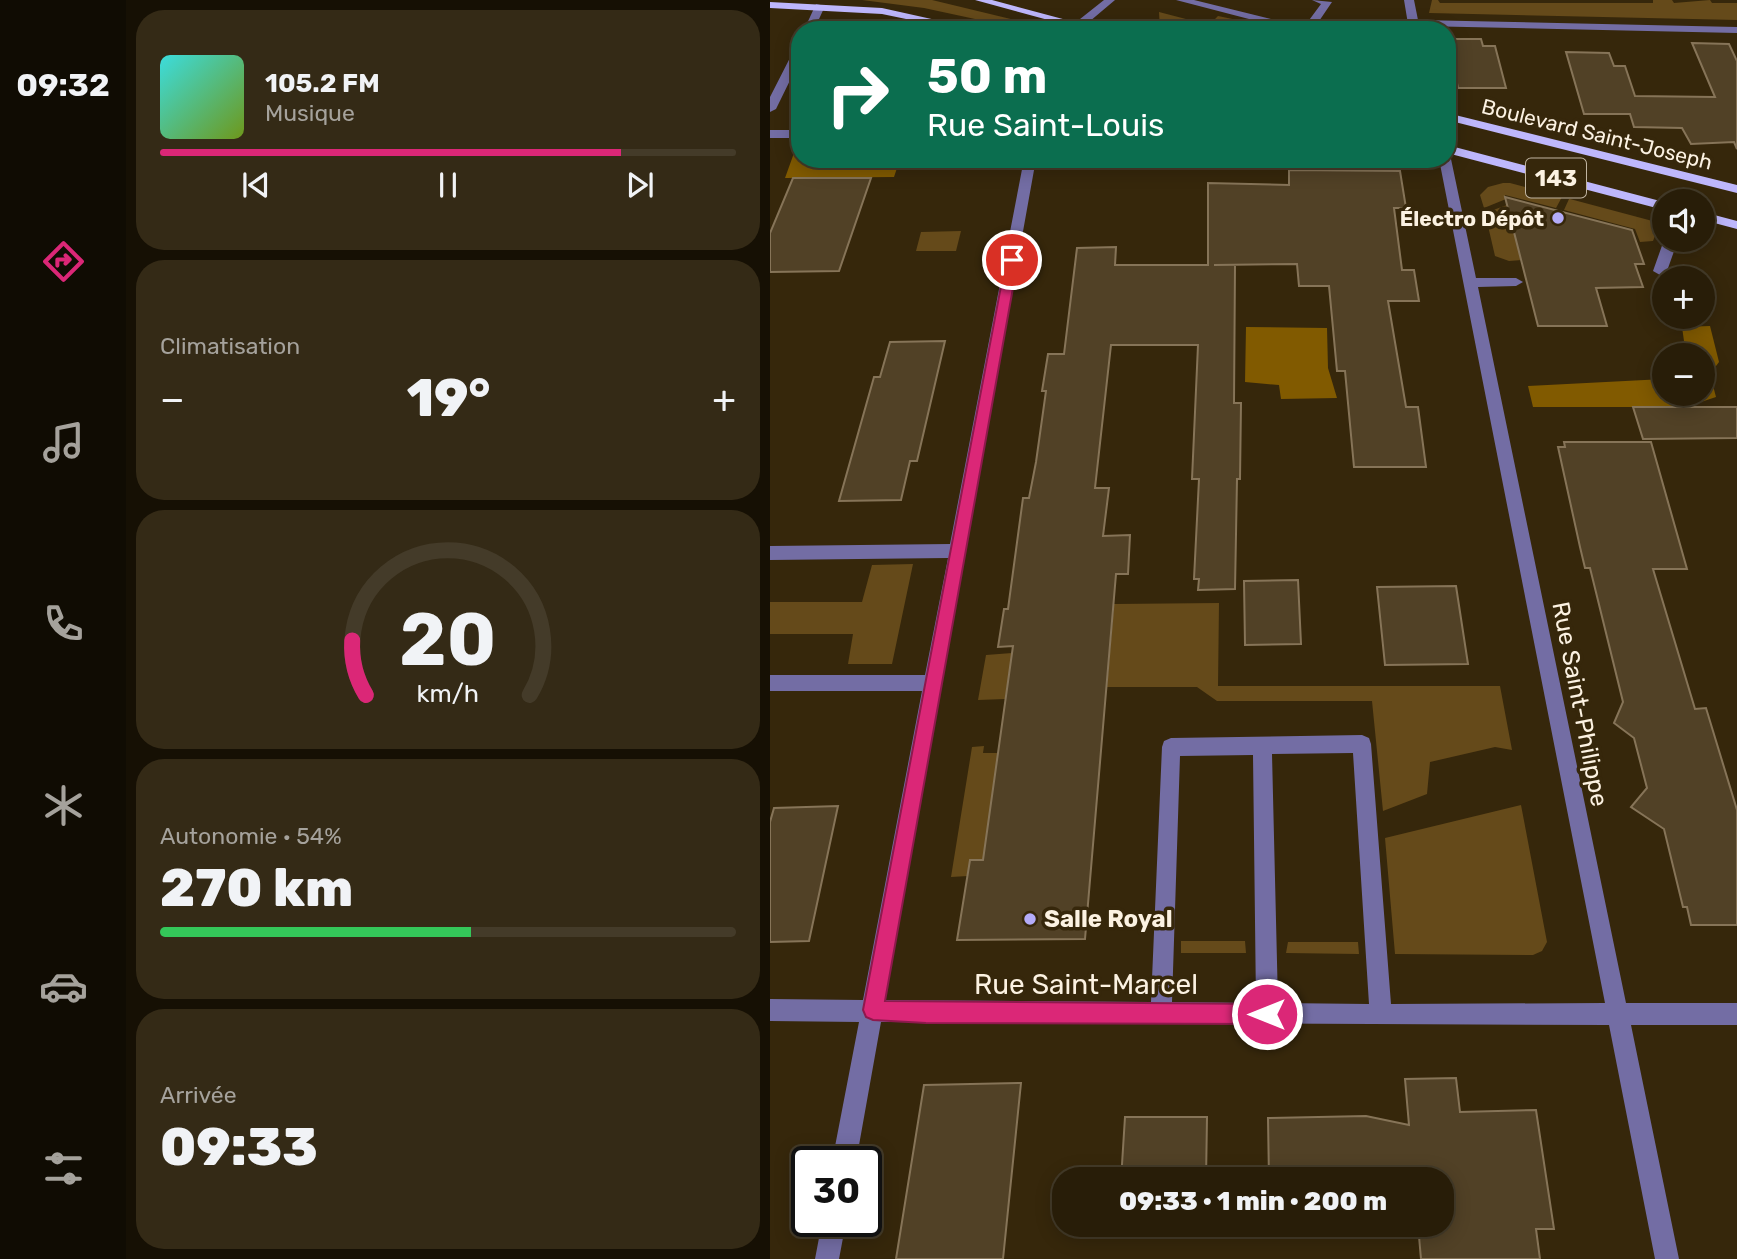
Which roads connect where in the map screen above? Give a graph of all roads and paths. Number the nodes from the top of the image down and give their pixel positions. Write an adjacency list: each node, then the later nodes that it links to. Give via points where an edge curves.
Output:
1 (980, 0): 10 (main road)
2 (1111, 0): 11 (street)
3 (1181, 0): 12 (street)
4 (1409, 0): 14 (street)
5 (1324, 1): 13 (street)
6 (770, 5): 7 (main road)
7 (820, 6): 8 (street); 9 (main road)
8 (813, 21)
9 (933, 21)
10 (1063, 21)
11 (1084, 21)
12 (1268, 21)
13 (1312, 21)
14 (1412, 21)
15 (1456, 27): 16 (street)
16 (1737, 30)
17 (791, 66): 18 (street)
18 (770, 109)
19 (1456, 118): 25 (main road, Boulevard Saint-Joseph / 143)
20 (770, 134): 21 (street)
21 (791, 134)
22 (1456, 151): 26 (main road, 143)
23 (1028, 168): 31 (street)
24 (1446, 168): 30 (street, Rue Saint-Philippe)
25 (1737, 189)
26 (1652, 203)
27 (1715, 219): 28 (main road)
28 (1737, 225)
29 (1516, 282): 30 (street)
30 (1469, 283): 38 (street, Rue Saint-Philippe)
31 (958, 551): 32 (street); 34 (street)
32 (770, 553)
33 (770, 683): 34 (street)
34 (933, 683): 37 (street)
35 (1262, 746): 39 (street, via 1171,747); 40 (street); 42 (street, via 1362,744)
36 (770, 1010): 37 (street, Rue Saint-Marcel)
37 (873, 1010): 39 (street, Rue Saint-Marcel); 43 (street)
38 (1616, 1013): 41 (street, Rue Saint-Marcel); 42 (street, Rue Saint-Marcel); 46 (street, Rue Saint-Philippe)
39 (1161, 1014): 40 (street, Rue Saint-Marcel)
40 (1267, 1014): 42 (street, Rue Saint-Marcel)
41 (1737, 1014)
42 (1381, 1015)
43 (848, 1146)
44 (831, 1237): 45 (street)
45 (827, 1259)
46 (1667, 1259)

